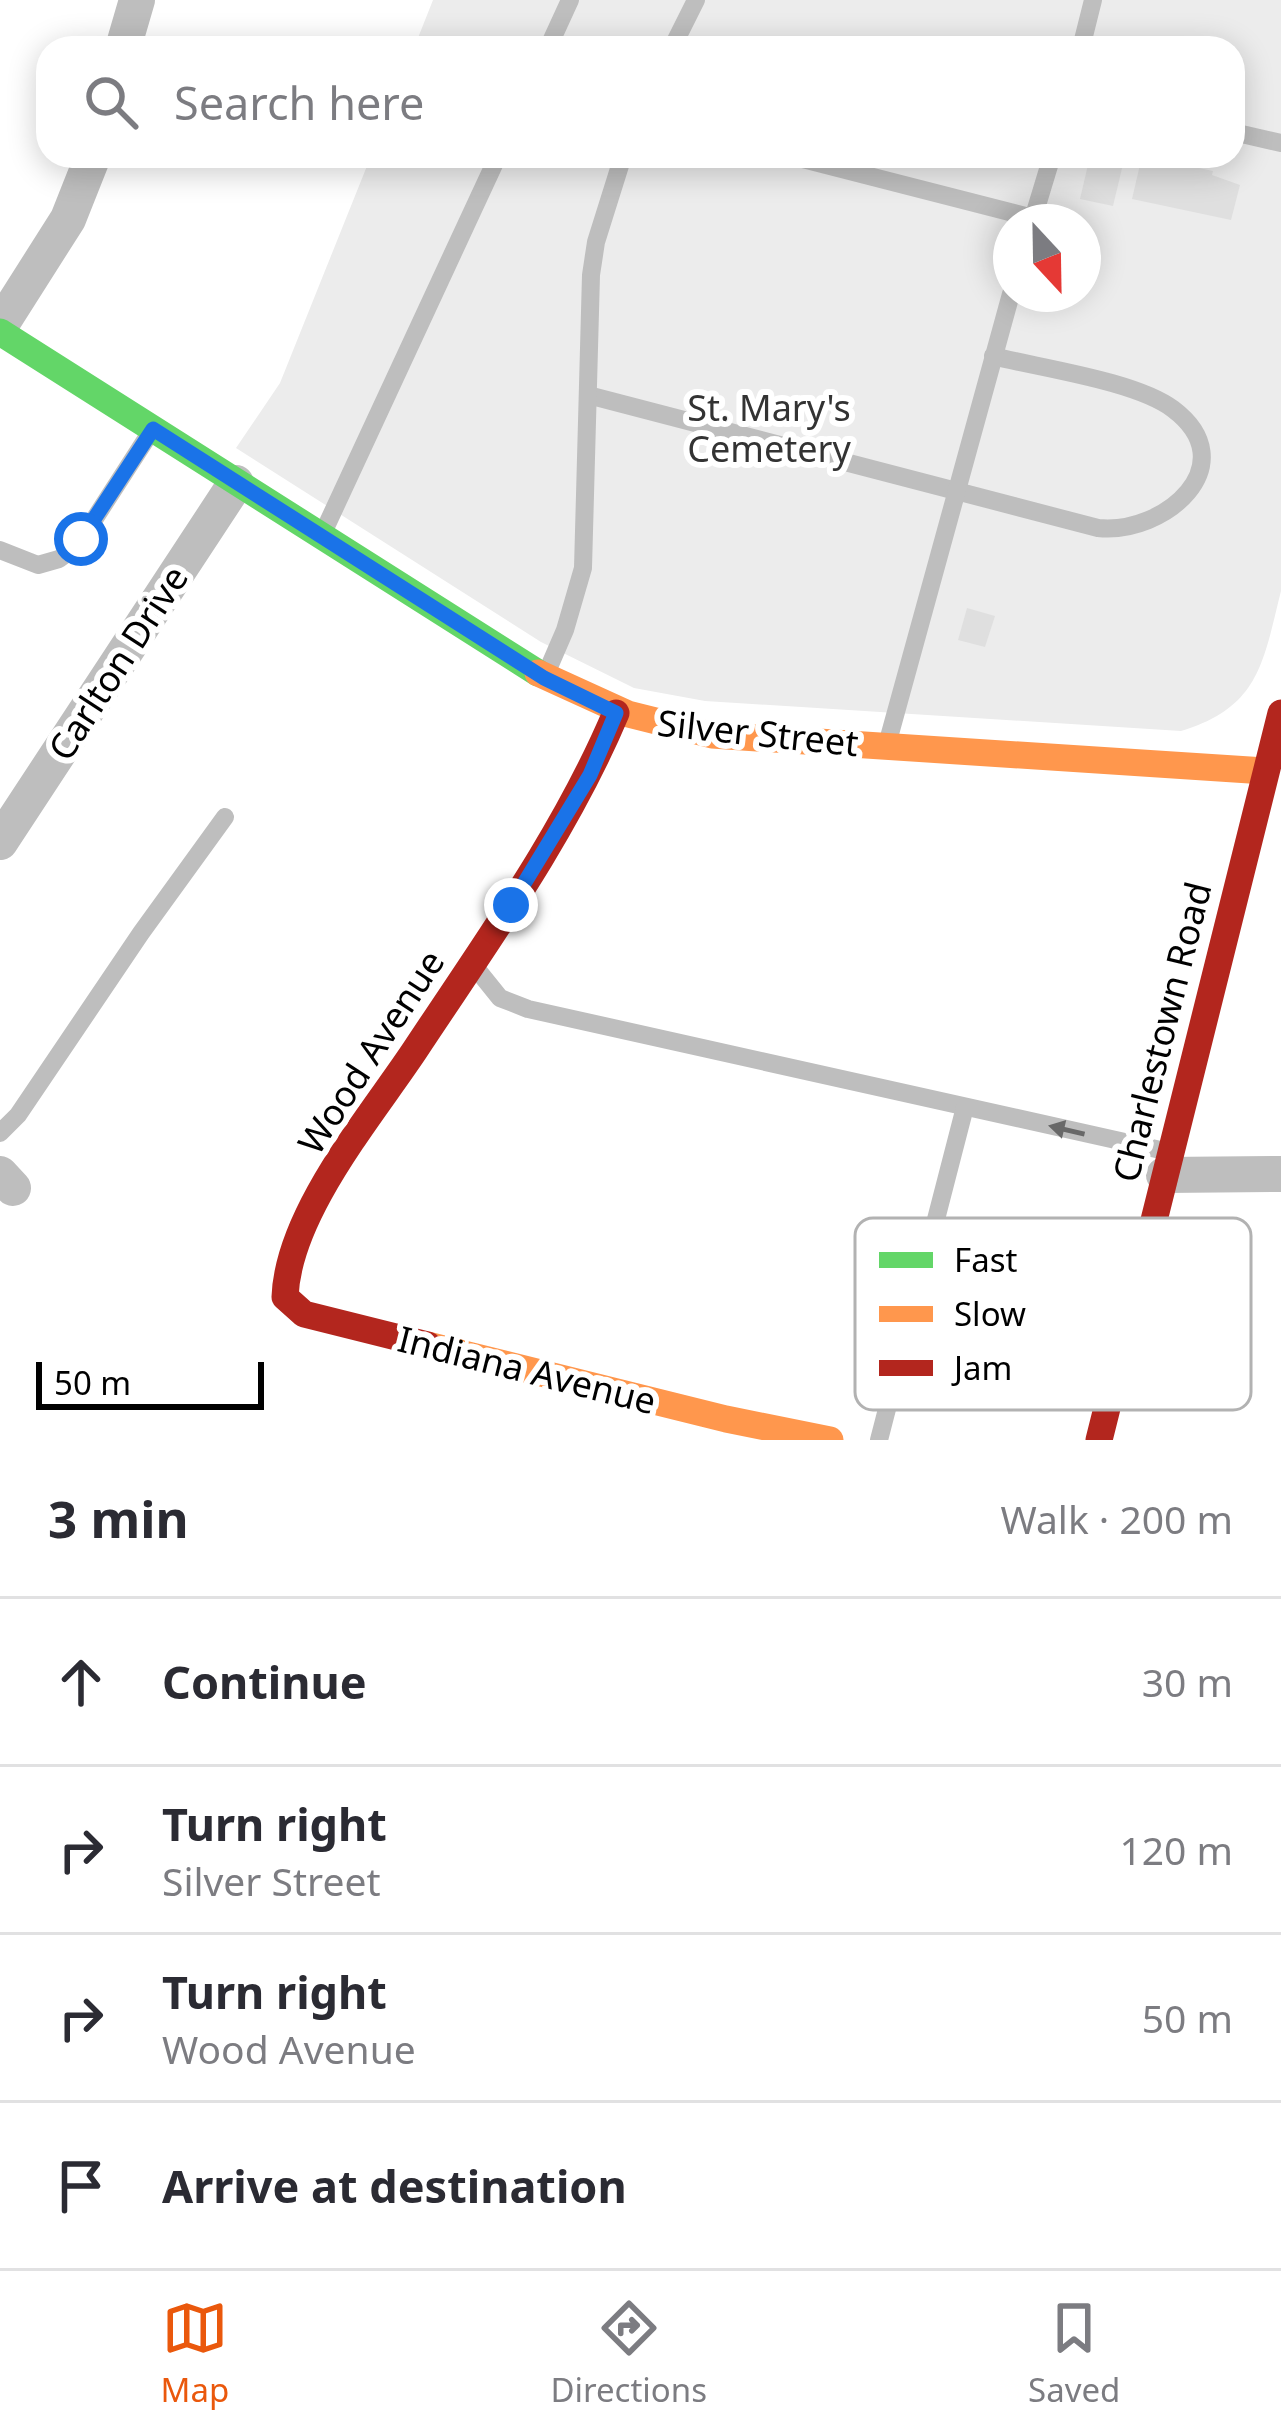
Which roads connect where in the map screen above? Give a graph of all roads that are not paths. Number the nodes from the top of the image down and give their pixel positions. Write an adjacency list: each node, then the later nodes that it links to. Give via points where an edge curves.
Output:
1 (136, 0): 5 (street)
2 (570, 0): 6 (lane)
3 (696, 0): 7 (lane)
4 (1093, 0): 8 (lane)
5 (126, 36)
6 (554, 36)
7 (678, 36)
8 (1084, 36)
9 (1245, 135): 10 (lane)
10 (1281, 143)
11 (88, 168): 19 (street, via 68,219)
12 (492, 168): 25 (lane)
13 (619, 168): 21 (lane, via 591,274)
14 (836, 168): 17 (lane)
15 (1048, 168): 16 (lane)
16 (1038, 204)
17 (993, 209)
18 (1006, 312): 20 (lane)
19 (0, 329): 22 (main road, Silver Street)
20 (993, 356): 24 (lane); 24 (lane, via 1168,405 1197,444 1197,481 1168,511 1115,530)
21 (588, 395): 24 (lane); 27 (lane, via 583,568)
22 (153, 429): 23 (main road, Silver Street); 26 (lane, via 71,552 38,565)
23 (236, 483): 25 (main road, Silver Street); 33 (street, Carlton Drive)
24 (955, 489): 30 (lane)
25 (321, 537): 27 (main road, Silver Street)
26 (0, 550)
27 (544, 678): 29 (main road, Silver Street)
28 (1281, 712): 31 (main road, Charlestown Road)
29 (616, 713): 30 (main road, Silver Street, via 712,735); 34 (main road, Wood Avenue, via 590,775)
30 (887, 746): 31 (main road, Silver Street)
31 (1265, 771): 37 (main road, Charlestown Road)
32 (226, 818): 36 (lane)
33 (0, 842)
34 (472, 963): 35 (lane, via 500,998 529,1009); 41 (main road, Wood Avenue, via 295,1239 283,1285)
35 (965, 1107): 37 (lane, one-way to 35); 39 (lane)
36 (0, 1133)
37 (1166, 1164): 38 (street); 40 (main road, Charlestown Road)
38 (1281, 1174)
39 (936, 1218)
40 (1153, 1218)
41 (297, 1310): 44 (main road, Indiana Avenue)
42 (887, 1410): 45 (lane)
43 (1106, 1410): 46 (main road, Charlestown Road)
44 (830, 1440)
45 (879, 1440)
46 (1099, 1440)

